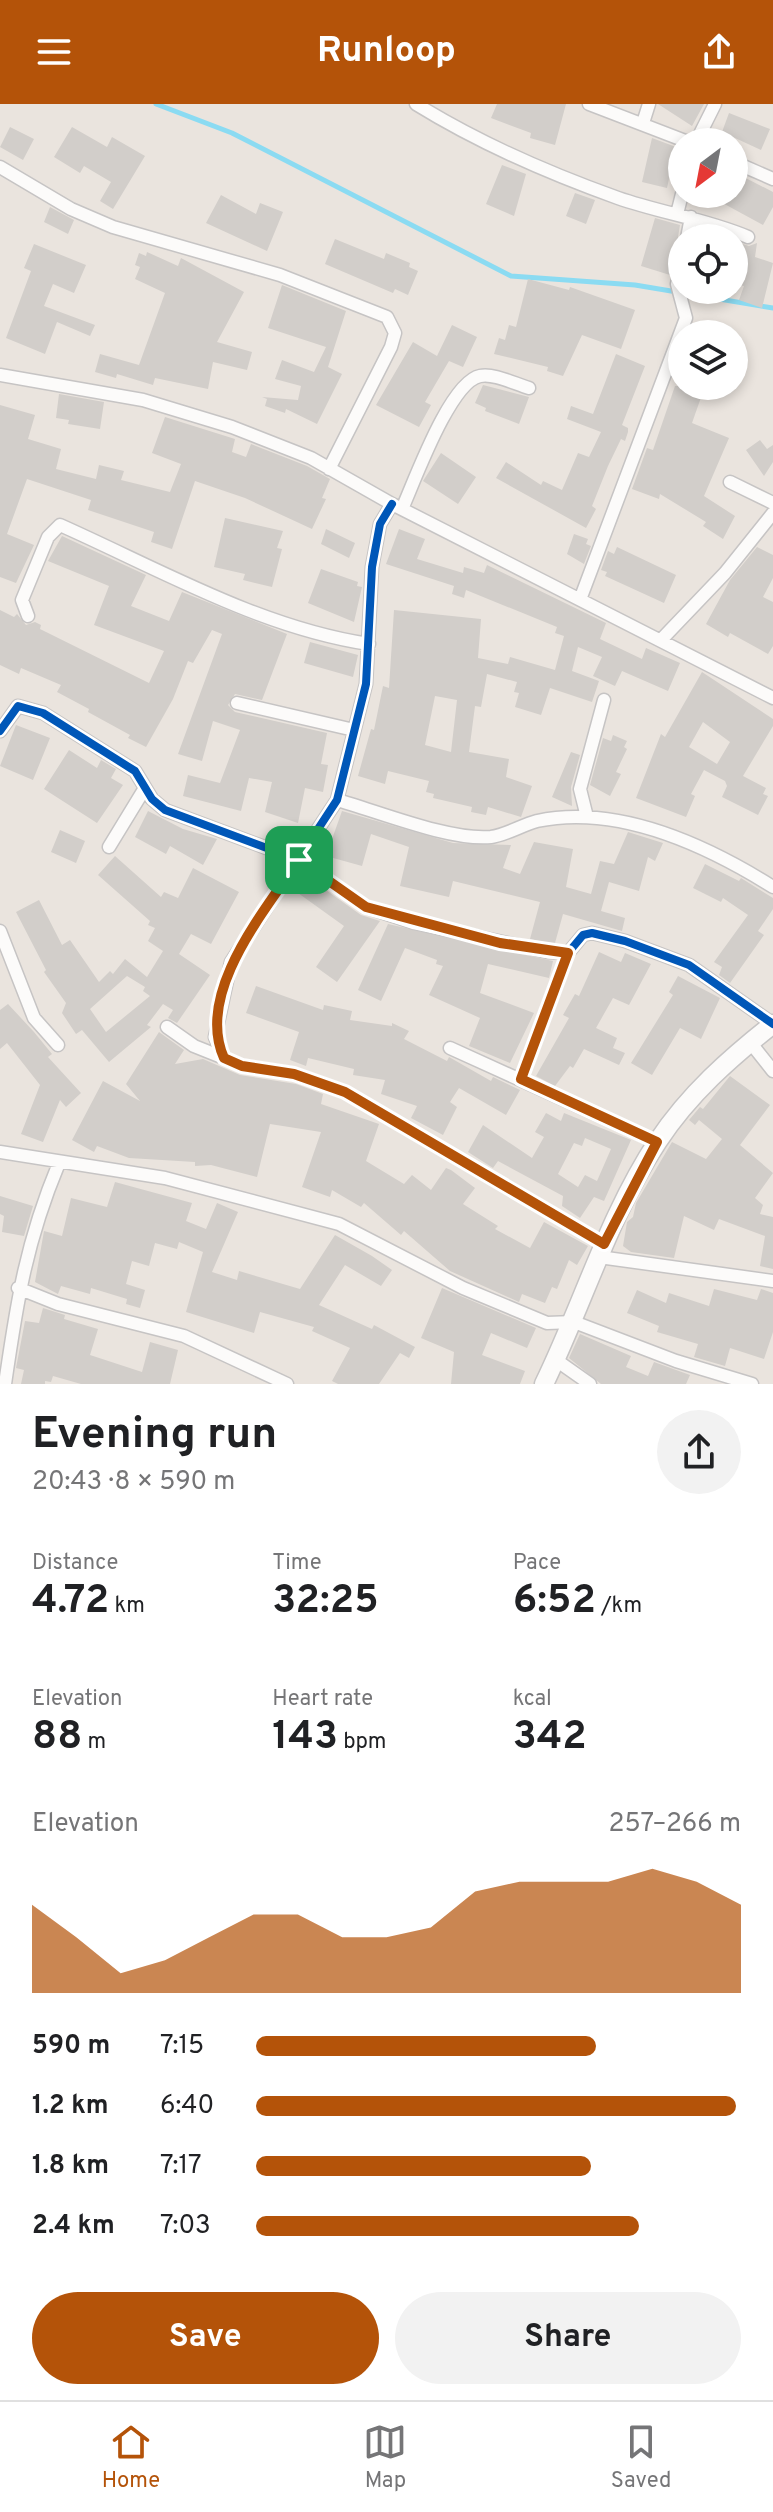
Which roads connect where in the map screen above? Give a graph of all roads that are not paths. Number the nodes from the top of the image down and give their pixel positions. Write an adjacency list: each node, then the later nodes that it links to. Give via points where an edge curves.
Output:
1 (416, 104): 12 (street, via 469,137 619,198)
2 (589, 104): 5 (street)
3 (649, 104): 5 (street)
4 (715, 104): 6 (street)
5 (643, 123): 7 (street)
6 (703, 128)
7 (668, 134)
8 (0, 167): 19 (street, via 113,227 280,275 387,317 395,333 391,347)
9 (748, 168): 10 (street)
10 (773, 179)
11 (678, 208): 12 (street)
12 (677, 214): 13 (street)
13 (691, 217): 14 (street); 15 (street)
14 (690, 224)
15 (711, 224)
16 (682, 304): 24 (street, via 686,318)
17 (0, 375): 19 (street, via 143,400 232,427)
18 (529, 388): 22 (street, via 483,375 466,381)
19 (329, 469): 22 (street)
20 (730, 482): 21 (street)
21 (773, 503)
22 (397, 507): 24 (street); 27 (street, via 380,524 372,567)
23 (773, 513): 26 (street)
24 (581, 597): 26 (street)
25 (28, 616): 27 (street, via 22,600 48,537 60,525 262,614 324,637)
26 (661, 640): 28 (street)
27 (369, 644): 31 (street)
28 (773, 698)
29 (604, 700): 35 (street, via 580,789)
30 (237, 703): 31 (street)
31 (354, 730): 34 (street)
32 (0, 731): 33 (street, via 18,706 43,713 135,771)
33 (145, 788): 36 (street); 37 (street, via 165,810)
34 (337, 800): 35 (street, via 444,831 491,837 538,821); 37 (street)
35 (587, 817): 38 (street, via 636,824 708,851)
36 (109, 847)
37 (299, 860): 40 (street, via 366,907 500,943); 46 (street, via 231,962 215,1037)
38 (773, 887)
39 (0, 931): 44 (street, via 34,1018)
40 (568, 953): 41 (street, via 583,935 592,933 625,941 689,965); 48 (street)
41 (773, 1024): 43 (street)
42 (167, 1027): 46 (street)
43 (750, 1042): 47 (street); 49 (street, via 697,1090)
44 (58, 1045)
45 (450, 1048): 48 (street)
46 (224, 1058): 52 (street, via 345,1092)
47 (773, 1071)
48 (521, 1079): 49 (street)
49 (657, 1142): 52 (street)
50 (0, 1152): 51 (street)
51 (59, 1163): 54 (street, via 35,1222); 55 (street, via 165,1178 339,1224 503,1305 547,1323)
52 (602, 1250): 53 (street); 55 (street)
53 (773, 1281)
54 (18, 1288): 57 (street); 58 (street, via 58,1304 184,1336)
55 (574, 1322): 56 (street); 61 (street)
56 (556, 1360): 59 (street); 60 (street)
57 (5, 1384)
58 (287, 1384)
59 (544, 1384)
60 (590, 1384)
61 (752, 1384)

